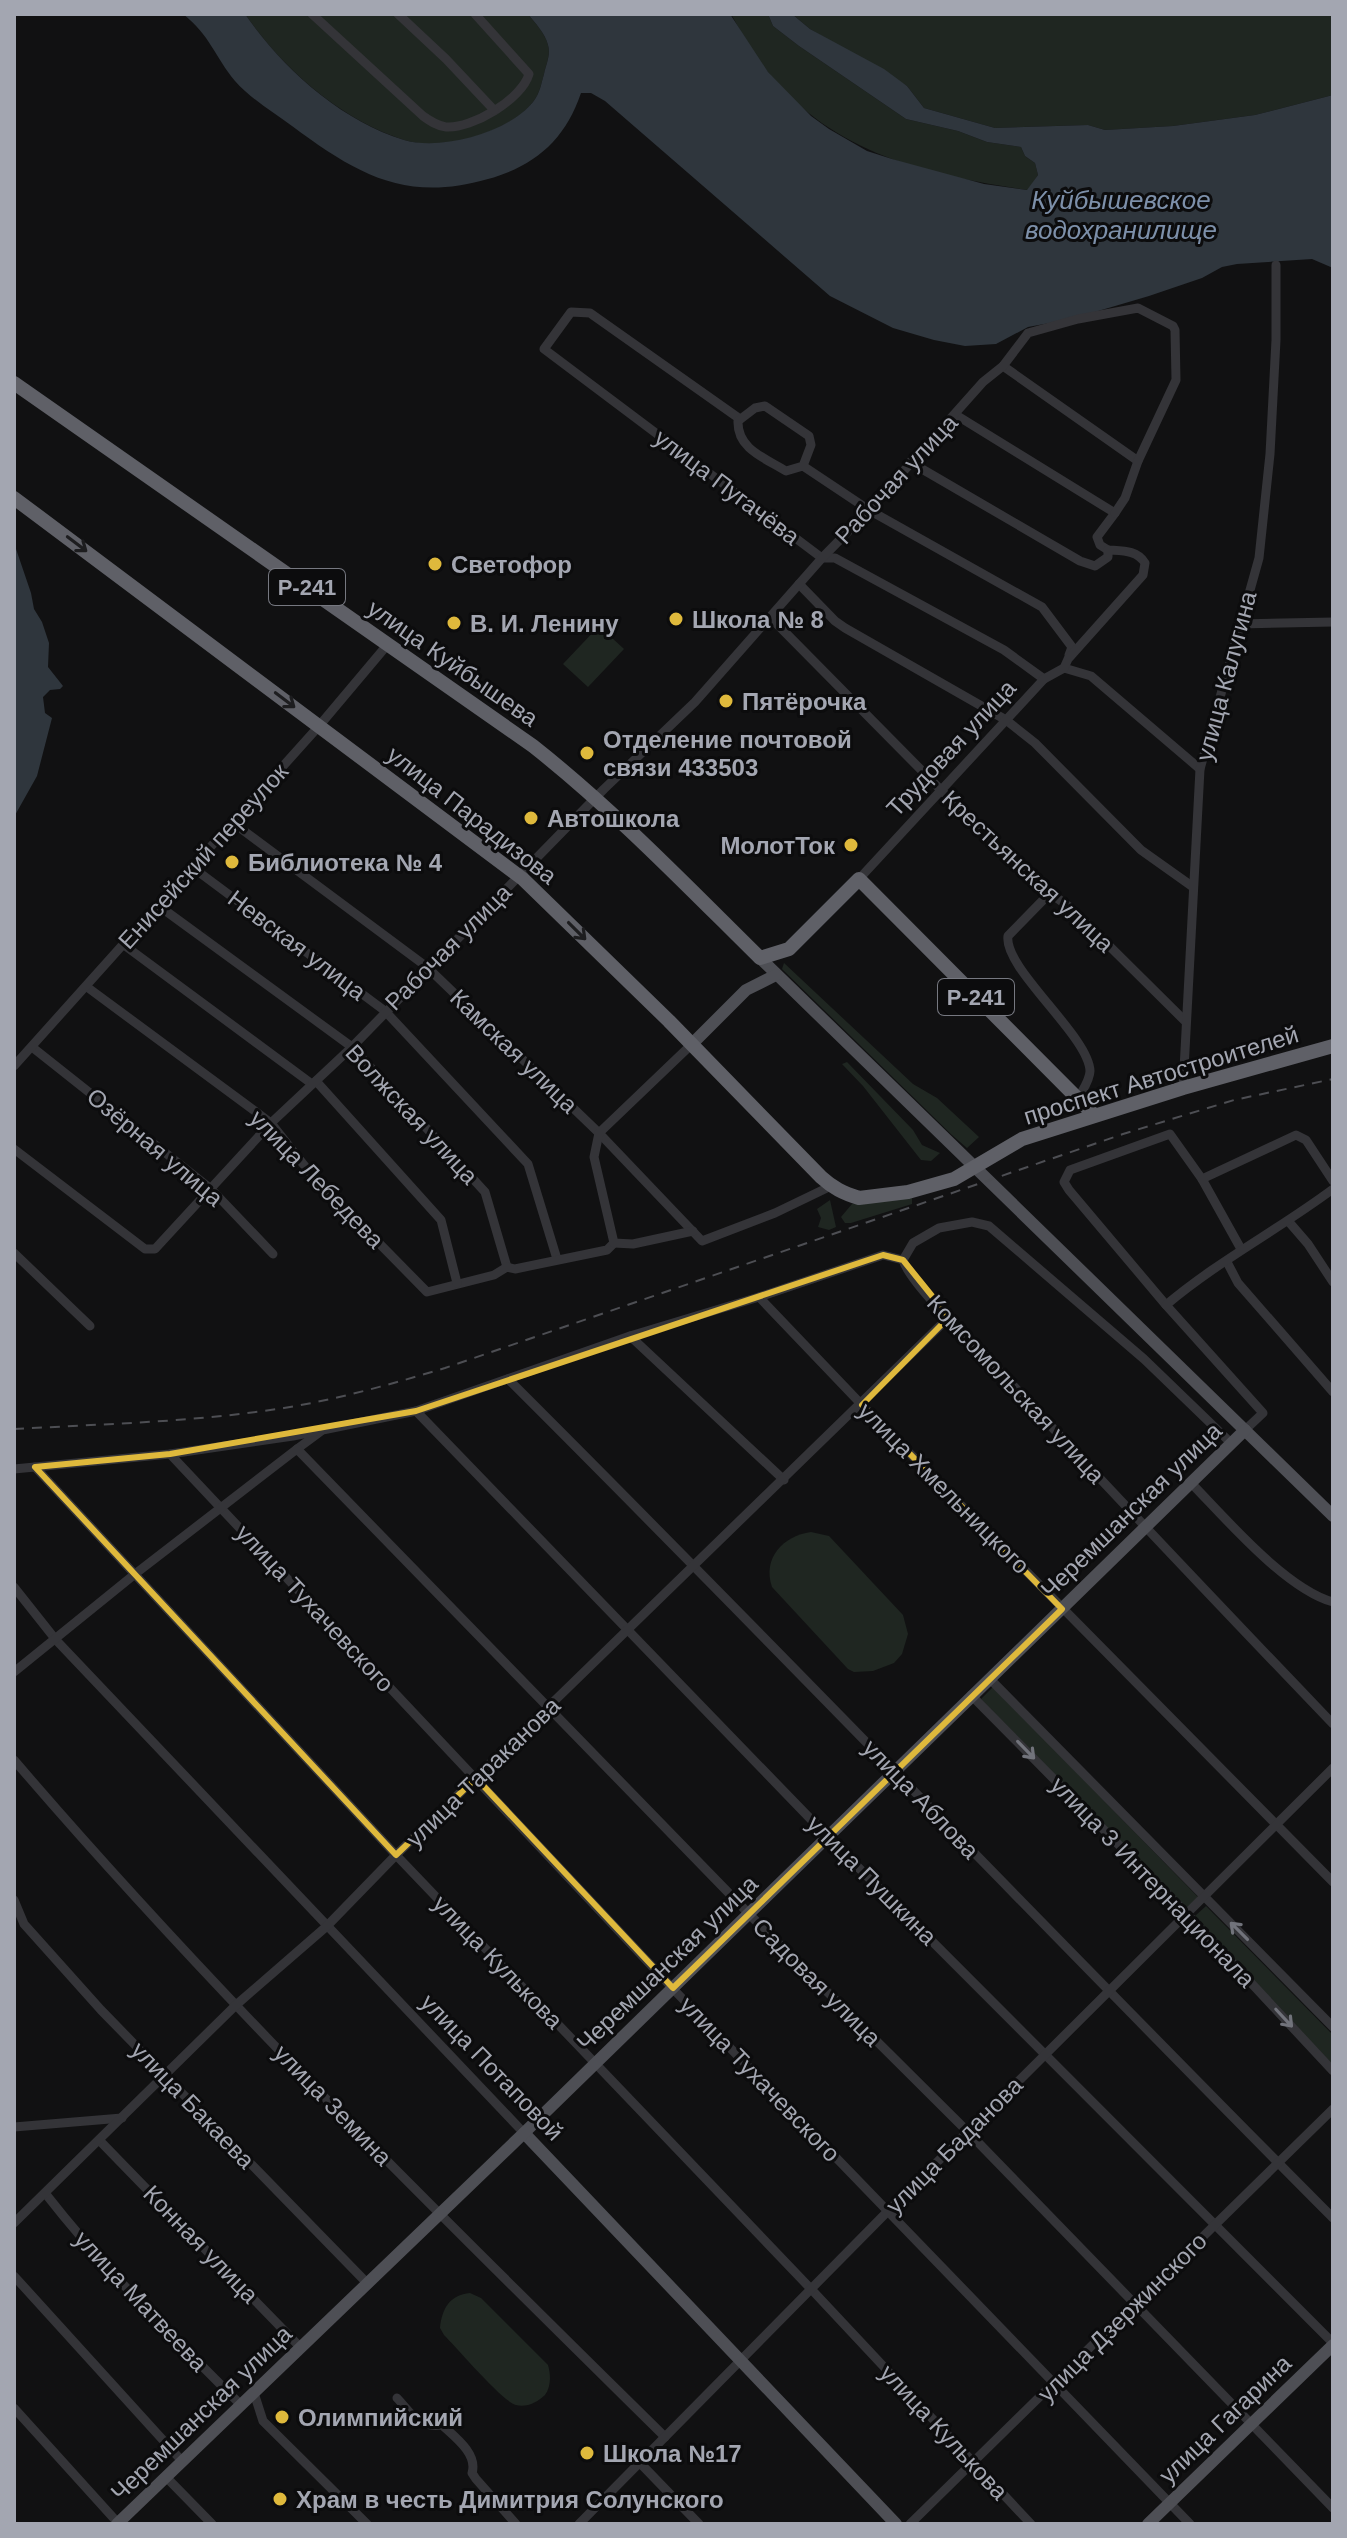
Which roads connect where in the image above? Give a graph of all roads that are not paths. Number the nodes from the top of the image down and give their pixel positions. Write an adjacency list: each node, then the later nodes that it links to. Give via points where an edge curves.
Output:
1 (312, 14): 4 (street, via 433,123 451,127)
2 (398, 14): 4 (street)
3 (475, 14): 4 (street, via 529,74 523,88)
4 (494, 110)
5 (1276, 265): 21 (street, улица Калугина, via 1270,454 1259,558)
6 (1003, 366): 8 (street, Рабочая улица); 10 (street); 10 (street, Рабочая улица, via 1028,333 1078,319 1138,308 1173,326 1176,380)
7 (14, 383): 22 (highway, улица Куйбышева / Р-241)
8 (956, 415): 11 (street, Рабочая улица); 15 (street)
9 (740, 419): 12 (street, via 738,431 745,446 786,471); 12 (street, via 765,406 809,436); 17 (street, улица Пугачёва, via 590,313 571,312 544,349)
10 (1138, 461): 15 (street)
11 (910, 462): 14 (street, Рабочая улица); 16 (street, via 1080,561 1095,566 1108,557)
12 (803, 466): 14 (street)
13 (14, 498): 26 (highway, улица Парадизова, one-way to 26)
14 (869, 510): 17 (street, Рабочая улица); 23 (street, via 1042,607 1072,647)
15 (1115, 513): 16 (street, via 1097,537)
16 (1108, 550): 23 (street, Трудовая улица, via 1140,556 1143,575)
17 (822, 558): 18 (street, Рабочая улица); 24 (street, улица Пугачёва, via 835,558 1004,650)
18 (799, 584): 19 (street, Рабочая улица); 25 (street, via 845,628)
19 (770, 617): 28 (street, Крестьянская улица); 29 (street, Рабочая улица, via 695,702)
20 (1333, 622): 21 (street)
21 (1239, 624): 27 (street, улица Калугина)
22 (388, 644): 26 (street, Енисейский переулок); 29 (highway, улица Куйбышева / Р-241, via 533,746)
23 (1066, 663): 24 (street, Трудовая улица); 27 (street, via 1091,676)
24 (1044, 679): 25 (street, Трудовая улица)
25 (1006, 720): 28 (street, Трудовая улица); 34 (street, via 1141,850)
26 (319, 726): 30 (street, Енисейский переулок); 32 (highway, улица Парадизова)
27 (1200, 769): 34 (street, улица Калугина)
28 (941, 792): 33 (street, Трудовая улица); 35 (street, Крестьянская улица)
29 (596, 798): 32 (street, Рабочая улица); 39 (highway, улица Куйбышева)
30 (232, 822): 31 (street, Енисейский переулок); 40 (street, Камская улица)
31 (192, 867): 36 (street, Енисейский переулок); 44 (street, Невская улица)
32 (519, 875): 40 (street, Рабочая улица); 46 (highway, улица Парадизова, one-way to 46)
33 (859, 879): 38 (highway, Трудовая улица); 53 (highway, Р-241)
34 (1193, 887): 45 (street, улица Калугина)
35 (1049, 894): 45 (street, Крестьянская улица, via 1072,909); 53 (street, via 1008,936 1007,945 1090,1069)
36 (159, 906): 37 (street, Енисейский переулок); 49 (street, Волжская улица)
37 (124, 945): 42 (street, Енисейский переулок); 51 (street)
38 (789, 949): 39 (highway); 41 (main road)
39 (760, 958): 41 (main road); 43 (main road)
40 (427, 967): 44 (street, Рабочая улица); 56 (street, Камская улица)
41 (776, 975): 43 (main road); 86 (main road)
42 (87, 987): 48 (street, Енисейский переулок); 55 (street, улица Лебедева)
43 (746, 990): 46 (main road)
44 (385, 1011): 49 (street, Рабочая улица); 70 (street, Невская улица, via 528,1164)
45 (1186, 1022): 52 (street, улица Калугина)
46 (692, 1044): 56 (street); 60 (highway, улица Парадизова)
47 (1333, 1046): 52 (highway, проспект Автостроителей)
48 (32, 1047): 50 (street, Енисейский переулок); 61 (street, Озёрная улица)
49 (352, 1047): 51 (street, Рабочая улица); 73 (street, Волжская улица, via 485,1192)
50 (14, 1066)
51 (314, 1083): 55 (street, Рабочая улица); 75 (street, via 441,1220)
52 (1183, 1088): 54 (highway, проспект Автостроителей)
53 (1078, 1099): 54 (highway, Р-241)
54 (1094, 1115): 63 (highway, проспект Автостроителей, via 1022,1139 954,1179)
55 (271, 1123): 61 (street, Рабочая улица); 75 (street, улица Лебедева, via 311,1174 427,1292)
56 (599, 1133): 65 (street, Камская улица); 66 (street, via 594,1157)
57 (14, 1149): 61 (street, Рабочая улица, via 145,1249 155,1249)
58 (1202, 1179): 59 (street, via 1296,1135 1306,1140); 67 (street); 77 (street, via 1170,1134 1080,1165 1065,1176 1069,1190)
59 (1333, 1181)
60 (831, 1186): 63 (highway, улица Парадизова); 65 (street, Камская улица, via 702,1241)
61 (211, 1189): 69 (street, Озёрная улица)
62 (1333, 1189): 64 (street)
63 (870, 1197)
64 (1289, 1222): 67 (street); 74 (street)
65 (693, 1231): 66 (street)
66 (614, 1243): 70 (street, via 607,1250)
67 (1241, 1249): 72 (street)
68 (14, 1253): 79 (street)
69 (273, 1254)
70 (557, 1259): 73 (street)
71 (903, 1260): 76 (street, via 883,1255); 78 (street, Комсомольская улица, via 906,1271); 87 (street, via 913,1243 939,1228 972,1222 989,1226 1144,1359)
72 (1227, 1262): 77 (street, via 1202,1274); 82 (street, via 1238,1283)
73 (507, 1267): 75 (street)
74 (1333, 1282)
75 (457, 1283)
76 (759, 1297): 80 (street); 83 (street, улица Хмельницкого)
77 (1166, 1305): 86 (street, via 1263,1413)
78 (949, 1317): 83 (street, улица Тараканова); 96 (street, Комсомольская улица)
79 (90, 1326)
80 (630, 1336): 81 (street); 92 (street)
81 (508, 1379): 84 (street); 97 (street, улица Аблова)
82 (1333, 1392)
83 (862, 1405): 92 (street, улица Тараканова); 101 (street, улица Хмельницкого)
84 (416, 1411): 85 (street); 102 (street, улица Пушкина)
85 (326, 1429): 88 (street); 89 (street)
86 (1245, 1430): 87 (main road, Черемшанская улица); 95 (main road)
87 (1231, 1443): 93 (main road, Черемшанская улица)
88 (300, 1452): 94 (street); 107 (street, Садовая улица)
89 (170, 1454): 90 (street); 94 (street, улица Тухачевского)
90 (35, 1467): 91 (street); 98 (street, улица Кулькова)
91 (14, 1469)
92 (784, 1480): 97 (street, улица Тараканова)
93 (1192, 1484): 96 (main road, Черемшанская улица); 100 (street, via 1281,1571)
94 (219, 1508): 98 (street); 112 (street, улица Тухачевского)
95 (1333, 1516)
96 (1145, 1528): 101 (main road, Черемшанская улица); 108 (street, Комсомольская улица)
97 (696, 1566): 102 (street, улица Тараканова); 111 (street, улица Аблова)
98 (135, 1574): 103 (street); 115 (street, улица Кулькова)
99 (14, 1587): 103 (street, улица Потаповой)
100 (1333, 1602)
101 (1062, 1609): 105 (main road, Черемшанская улица); 113 (street, улица Хмельницкого)
102 (629, 1632): 107 (street, улица Тараканова); 114 (street, улица Пушкина)
103 (56, 1640): 104 (street); 121 (street, улица Потаповой)
104 (14, 1672)
105 (989, 1678): 106 (main road, Черемшанская улица); 117 (street, улица 3 Интернационала)
106 (971, 1695): 111 (main road, Черемшанская улица); 120 (street, улица 3 Интернационала, one-way to 120)
107 (549, 1707): 112 (street, улица Тараканова); 119 (street, Садовая улица)
108 (1333, 1724)
109 (14, 1760): 124 (street, улица Земина)
110 (1333, 1768): 113 (street, улица Баданова)
111 (893, 1771): 114 (main road, Черемшанская улица); 123 (street, улица Аблова)
112 (476, 1778): 115 (street, улица Тараканова); 122 (street, улица Тухачевского)
113 (1277, 1824): 116 (street, улица Хмельницкого); 117 (street, улица Баданова)
114 (827, 1836): 119 (main road, Черемшанская улица); 126 (street, улица Пушкина)
115 (396, 1855): 121 (street, улица Тараканова); 127 (street, улица Кулькова)
116 (1333, 1882)
117 (1204, 1897): 120 (street, улица Баданова); 125 (street, улица 3 Интернационала, one-way to 117)
118 (14, 1900): 129 (street, улица Бакаева, via 24,1924)
119 (749, 1914): 122 (main road, Черемшанская улица); 133 (street, Садовая улица)
120 (1187, 1914): 123 (street, улица Баданова); 128 (street, улица 3 Интернационала, one-way to 128)
121 (327, 1926): 124 (street, улица Тараканова); 134 (street, улица Потаповой)
122 (673, 1988): 127 (main road, Черемшанская улица); 138 (street, улица Тухачевского)
123 (1108, 1992): 126 (street, улица Баданова); 136 (street, улица Аблова)
124 (236, 2005): 129 (street, улица Тараканова); 139 (street, улица Земина)
125 (1333, 2027)
126 (1045, 2054): 133 (street, улица Баданова); 142 (street, улица Пушкина)
127 (596, 2063): 134 (main road, Черемшанская улица); 145 (street, улица Кулькова)
128 (1333, 2071)
129 (164, 2075): 131 (street, улица Тараканова); 144 (street, улица Бакаева)
130 (1333, 2109): 136 (street, улица Дзержинского)
131 (122, 2118): 132 (street); 135 (street, улица Тараканова)
132 (15, 2126)
133 (968, 2132): 138 (street, улица Баданова); 146 (street, Садовая улица)
134 (524, 2133): 139 (main road, Черемшанская улица); 149 (main road, улица Потаповой)
135 (100, 2141): 137 (street, улица Тараканова); 148 (street, Конная улица)
136 (1278, 2163): 140 (street, улица Аблова); 142 (street, улица Дзержинского)
137 (45, 2193): 141 (street, улица Тараканова); 153 (street, улица Матвеева, via 133,2297)
138 (887, 2212): 145 (street, улица Баданова); 150 (street, улица Тухачевского)
139 (438, 2213): 144 (main road, Черемшанская улица); 156 (street, улица Земина)
140 (1333, 2218)
141 (14, 2223)
142 (1215, 2225): 146 (street, улица Дзержинского); 147 (street, улица Пушкина)
143 (14, 2276): 157 (street)
144 (366, 2282): 148 (main road, Черемшанская улица)
145 (812, 2290): 149 (street, улица Баданова); 159 (street, улица Кулькова)
146 (1134, 2304): 150 (street, улица Дзержинского); 155 (street, Садовая улица)
147 (1333, 2344): 155 (main road, улица Гагарина)
148 (301, 2348): 151 (main road, Черемшанская улица)
149 (741, 2360): 156 (street, улица Баданова); 169 (main road, улица Потаповой)
150 (1056, 2383): 159 (street, улица Дзержинского); 161 (street, улица Тухачевского)
151 (254, 2393): 153 (main road, Черемшанская улица); 165 (street, via 263,2421)
152 (397, 2398): 166 (street, via 421,2424 442,2425 452,2435 472,2457 476,2479)
153 (241, 2405): 157 (main road, Черемшанская улица)
154 (14, 2408): 163 (street)
155 (1250, 2424): 161 (main road, улица Гагарина); 162 (street, Садовая улица)
156 (665, 2437): 158 (street, улица Баданова)
157 (182, 2461): 160 (main road, Черемшанская улица)
158 (641, 2464): 167 (street, улица Баданова); 168 (street)
159 (973, 2464): 170 (street, улица Дзержинского); 171 (street, улица Кулькова)
160 (166, 2477): 163 (main road, Черемшанская улица); 164 (street)
161 (1170, 2503): 172 (main road, улица Гагарина); 173 (street, улица Тухачевского)
162 (1333, 2508)
163 (117, 2524)
164 (212, 2524)
165 (367, 2524)
166 (516, 2524)
167 (579, 2524)
168 (699, 2524)
169 (896, 2524)
170 (910, 2524)
171 (1031, 2524)
172 (1148, 2524)
173 (1190, 2524)

